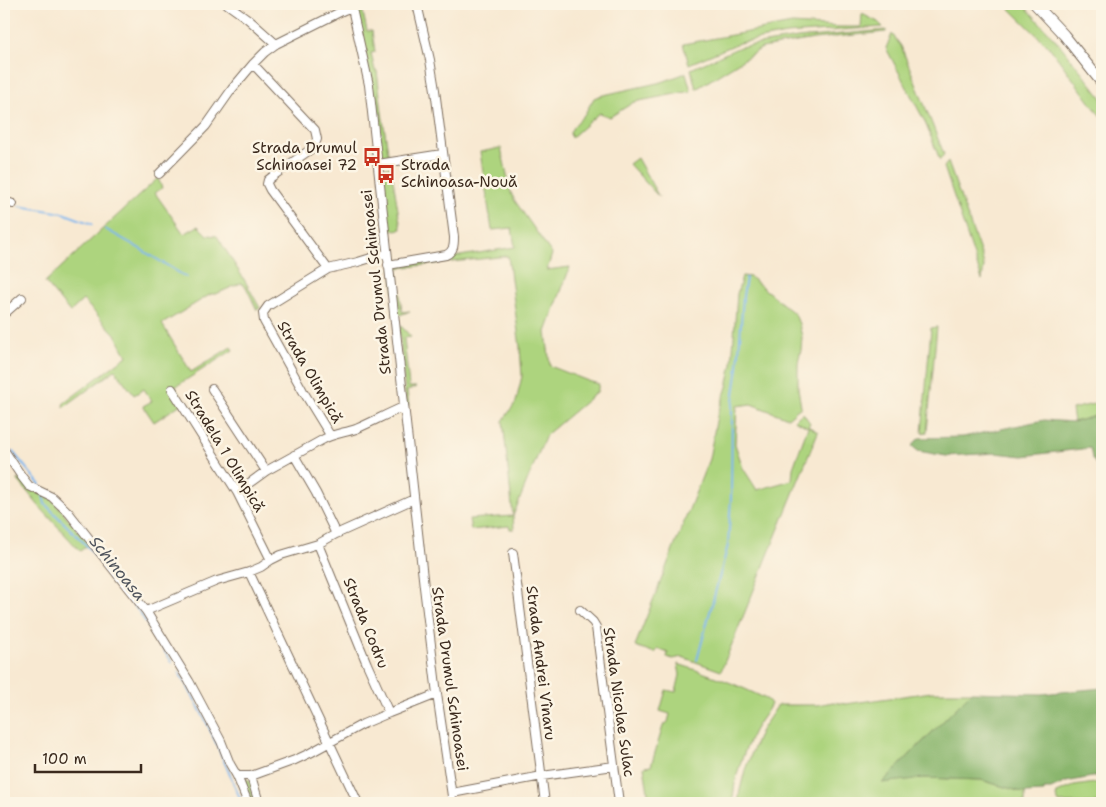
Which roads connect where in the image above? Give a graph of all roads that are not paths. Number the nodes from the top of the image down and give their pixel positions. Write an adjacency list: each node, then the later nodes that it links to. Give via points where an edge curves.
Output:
1 (227, 4): 5 (street)
2 (417, 4): 8 (street, via 435,90)
3 (1035, 4): 7 (main road)
4 (352, 5): 5 (street); 9 (street, Strada Drumul Schinoasei, via 369,85)
5 (276, 44): 6 (street)
6 (253, 64): 10 (street, via 206,126); 15 (street, via 314,130 317,139 314,146 267,184)
7 (1102, 83)
8 (442, 154): 9 (street); 14 (street, via 454,237 452,251 446,255)
9 (378, 164): 13 (street, Strada Drumul Schinoasei)
10 (159, 174)
11 (4, 201): 12 (street)
12 (12, 204)
13 (386, 253): 14 (street, Strada Drumul Schinoasei); 15 (street, Strada Olimpică)
14 (388, 265): 20 (street, Strada Drumul Schinoasei)
15 (328, 269): 21 (street, Strada Olimpică, via 268,306 263,316)
16 (22, 298): 17 (street)
17 (4, 314)
18 (172, 388): 25 (street, Stradela 1 Olimpică)
19 (212, 389): 24 (street)
20 (403, 407): 21 (street, via 357,428); 26 (street, Strada Drumul Schinoasei)
21 (330, 435): 23 (street)
22 (4, 450): 32 (street, via 29,486 52,497 69,513)
23 (294, 455): 24 (street); 27 (street)
24 (266, 471): 25 (street)
25 (236, 492): 30 (street, Stradela 1 Olimpică)
26 (414, 499): 27 (street); 34 (street, Strada Drumul Schinoasei)
27 (336, 534): 28 (street)
28 (318, 544): 30 (street); 35 (street, Strada Codru)
29 (513, 553): 40 (street, Strada Andrei Vînaru)
30 (271, 560): 31 (street)
31 (249, 572): 32 (street); 36 (street)
32 (146, 610): 38 (street, via 189,681)
33 (580, 610): 37 (street, Strada Nicolae Sulac, via 596,627)
34 (437, 694): 35 (street); 41 (street, Strada Drumul Schinoasei)
35 (389, 713): 36 (street)
36 (329, 743): 39 (street); 44 (street)
37 (614, 766): 40 (street); 47 (street, Strada Nicolae Sulac)
38 (237, 776): 39 (street); 42 (street)
39 (251, 776): 43 (street)
40 (542, 776): 41 (street); 46 (street, Strada Andrei Vînaru)
41 (452, 793): 45 (street, Strada Drumul Schinoasei)
42 (248, 803)
43 (259, 803)
44 (358, 803)
45 (453, 803)
46 (545, 803)
47 (619, 803)

